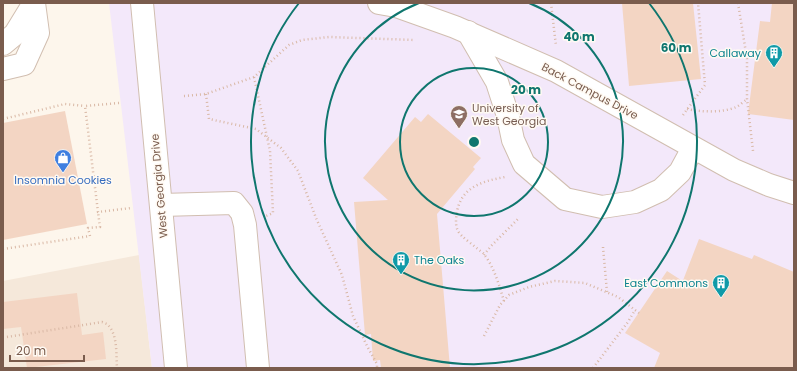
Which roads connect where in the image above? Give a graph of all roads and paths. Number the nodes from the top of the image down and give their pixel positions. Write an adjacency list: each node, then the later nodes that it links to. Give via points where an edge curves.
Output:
1 (34, 3): 9 (street, via 15,34); 11 (street, via 38,33 24,64)
2 (142, 3): 25 (street, West Georgia Drive)
3 (379, 3): 7 (street, Back Campus Drive, via 396,6)
4 (551, 3): 10 (path)
5 (698, 3): 18 (path, via 705,85)
6 (738, 3): 15 (path, via 747,59)
7 (468, 32): 21 (street, Back Campus Drive, via 556,71); 21 (street, via 497,82 513,140 524,164 565,198 602,207 635,202 666,186 680,172)
8 (416, 40): 12 (path, via 330,37 302,40 289,45)
9 (3, 43)
10 (556, 48)
11 (3, 69)
12 (254, 77): 13 (path); 28 (path, via 270,151)
13 (206, 94): 14 (path); 42 (path, via 209,119 256,129 281,148 298,171 342,275 353,316)
14 (184, 96)
15 (747, 99): 18 (path, via 736,107 720,110 698,112); 22 (path)
16 (119, 103): 17 (path)
17 (85, 106): 19 (path, via 65,104); 27 (path)
18 (687, 109): 20 (path)
19 (3, 118)
20 (680, 119)
21 (693, 148): 24 (street, Back Campus Drive, via 734,170)
22 (753, 156)
23 (507, 177): 32 (path, via 479,183 466,193 459,204 456,221 458,231)
24 (794, 193)
25 (161, 205): 40 (street, West Georgia Drive); 41 (street, via 234,204 242,213)
26 (131, 208): 27 (path)
27 (98, 212): 31 (path, via 100,227 88,228 90,236)
28 (273, 213)
29 (518, 219): 32 (path)
30 (603, 247): 33 (path)
31 (3, 248)
32 (484, 255): 34 (path, via 494,272)
33 (607, 292): 34 (path, via 585,283 555,281 529,287); 35 (path)
34 (504, 301): 37 (path)
35 (634, 310): 36 (path); 43 (path, via 628,322)
36 (639, 313)
37 (484, 336)
38 (6, 337): 39 (path, via 102,322 107,324 113,333)
39 (117, 368)
40 (176, 368)
41 (258, 368)
42 (377, 368)
43 (593, 368)

